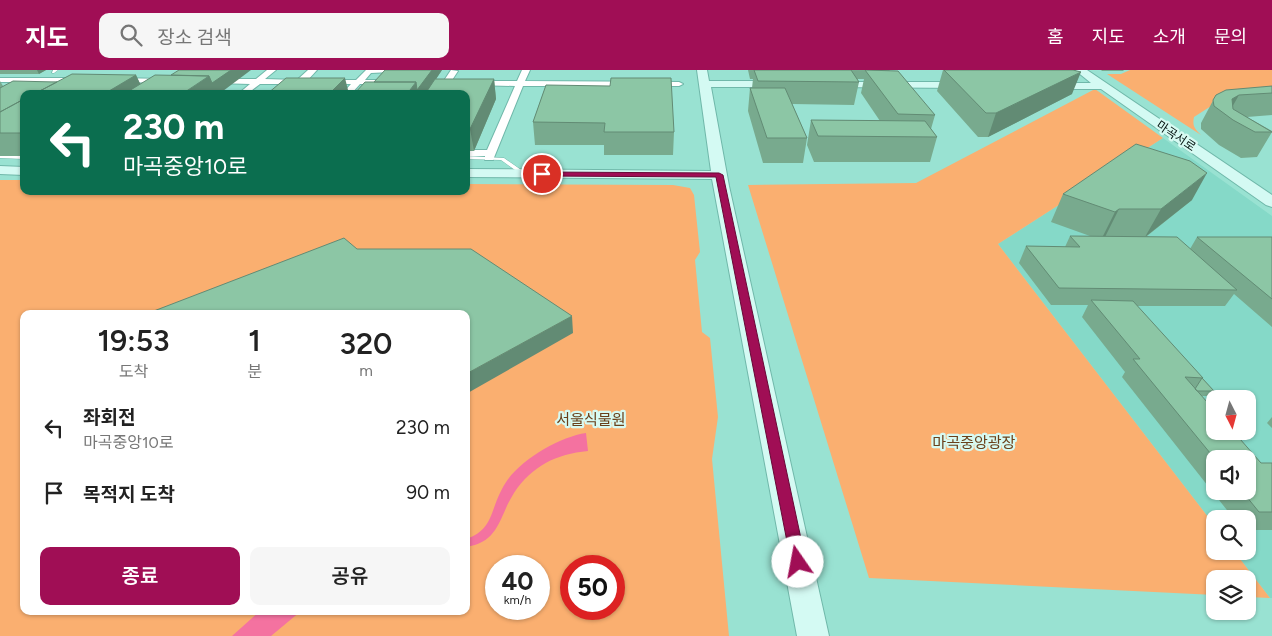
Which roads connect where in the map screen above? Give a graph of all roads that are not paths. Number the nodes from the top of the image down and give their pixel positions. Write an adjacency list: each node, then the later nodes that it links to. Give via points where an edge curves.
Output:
1 (272, 70): 13 (street)
2 (313, 70): 14 (street)
3 (391, 70): 17 (street, via 369,71)
4 (526, 70): 21 (street)
5 (702, 70): 23 (street)
6 (1080, 70): 28 (street, 마곡서로)
7 (454, 71): 18 (street)
8 (0, 80): 9 (street)
9 (89, 80)
10 (109, 80): 11 (street)
11 (178, 81)
12 (208, 81): 13 (street)
13 (257, 81): 14 (street); 29 (street)
14 (299, 82): 15 (street); 30 (street)
15 (309, 82)
16 (319, 82): 17 (street)
17 (357, 82): 31 (street); 32 (street, via 392,82)
18 (442, 83): 19 (street); 33 (street)
19 (456, 83)
20 (465, 83): 21 (street)
21 (521, 83): 22 (street); 35 (street)
22 (679, 84)
23 (704, 84): 24 (street); 43 (street)
24 (790, 84)
25 (819, 84): 26 (street)
26 (976, 86)
27 (1034, 86): 28 (street)
28 (1102, 86): 44 (street, 마곡서로)
29 (247, 90)
30 (290, 90)
31 (350, 90)
32 (385, 90)
33 (440, 90)
34 (470, 154): 35 (street)
35 (490, 156): 38 (lane); 42 (lane, via 502,159)
36 (0, 158): 37 (lane)
37 (20, 158)
38 (470, 158)
39 (0, 170): 40 (street)
40 (20, 171)
41 (470, 173): 42 (street)
42 (524, 174): 43 (street)
43 (719, 175): 45 (street)
44 (1272, 202)
45 (813, 636)

